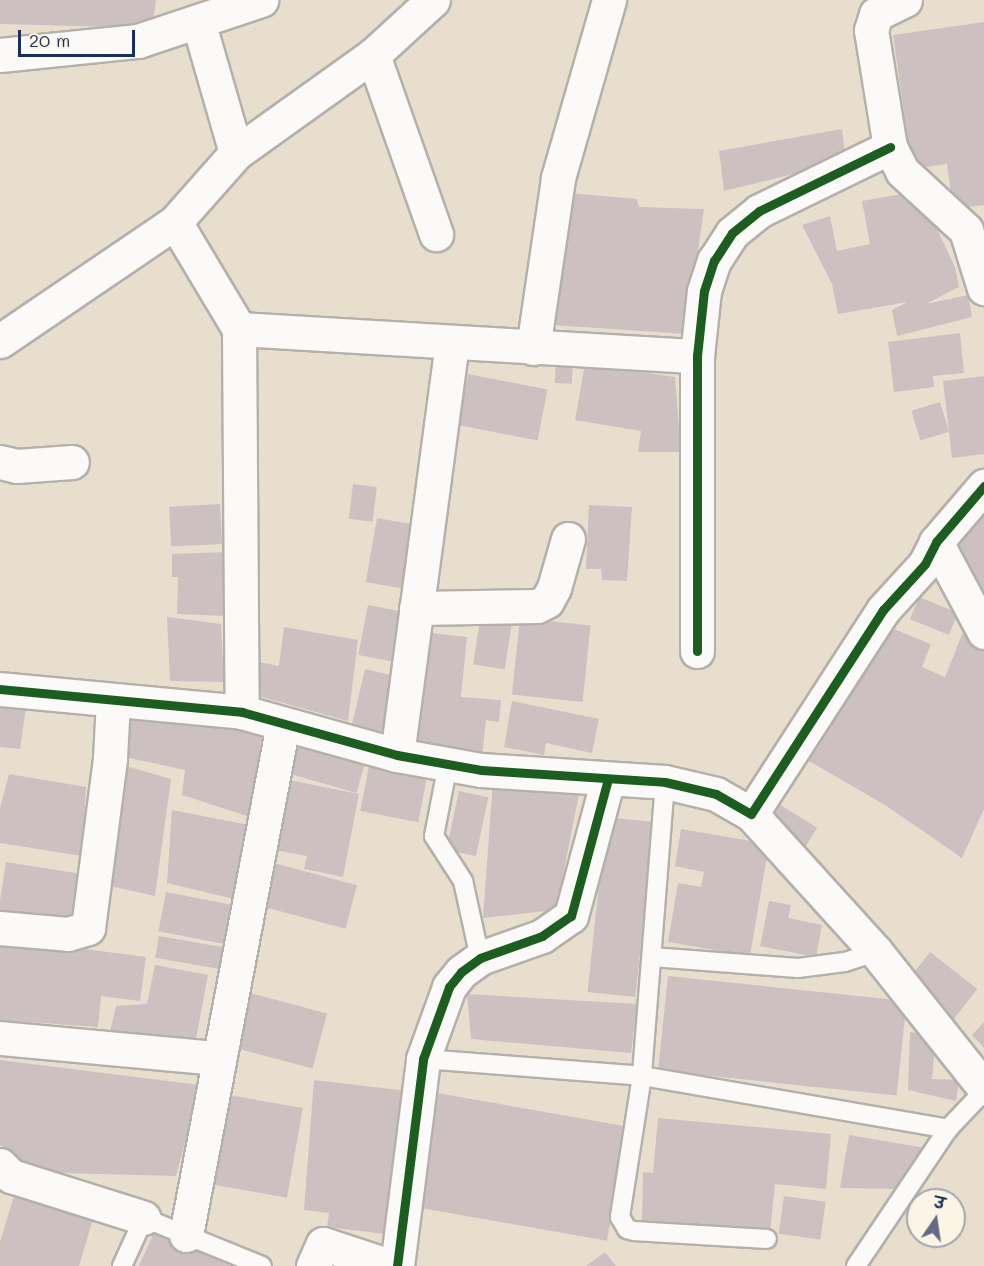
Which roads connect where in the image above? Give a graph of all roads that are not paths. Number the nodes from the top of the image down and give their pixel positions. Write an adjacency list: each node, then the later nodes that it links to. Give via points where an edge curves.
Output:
1 (261, 0): 5 (street)
2 (433, 0): 7 (street)
3 (609, 0): 16 (street, via 558,178)
4 (905, 0): 8 (street, via 876,14 871,30)
5 (198, 21): 6 (street, via 138,41); 9 (street)
6 (0, 55)
7 (373, 55): 9 (street); 11 (street)
8 (890, 147): 12 (street, via 902,171 966,230); 17 (street, via 759,211 732,233 714,261 704,291)
9 (236, 153): 10 (street)
10 (175, 222): 13 (street); 14 (street)
11 (436, 234)
12 (984, 288)
13 (239, 329): 15 (street); 28 (street)
14 (0, 341)
15 (452, 343): 16 (street); 23 (street)
16 (532, 348): 17 (street)
17 (697, 356): 25 (street)
18 (0, 462): 19 (street, via 17,466)
19 (72, 462)
20 (984, 486): 22 (street)
21 (568, 539): 23 (street, via 554,588 547,601 537,606)
22 (936, 542): 24 (street); 34 (street, via 925,564 883,610)
23 (416, 608): 30 (street)
24 (984, 632)
25 (698, 651)
26 (0, 689): 27 (street)
27 (113, 699): 28 (street); 35 (street, via 106,793 88,928 68,934)
28 (243, 712): 29 (street)
29 (283, 724): 30 (street); 40 (street)
30 (397, 755): 31 (street)
31 (448, 764): 32 (street); 38 (lane, via 434,836 463,881)
32 (608, 779): 33 (street); 38 (street, via 571,916 542,936)
33 (665, 782): 34 (street, via 716,794); 37 (lane)
34 (751, 814): 36 (street)
35 (0, 928)
36 (876, 952): 37 (lane, via 845,962 798,968); 43 (street)
37 (652, 957): 42 (lane)
38 (480, 958): 41 (street, via 449,987)
39 (0, 1038): 40 (street)
40 (217, 1058): 47 (street)
41 (423, 1059): 42 (lane); 53 (street)
42 (642, 1076): 44 (lane); 48 (lane, via 622,1224 627,1229 645,1232)
43 (984, 1089): 44 (lane)
44 (948, 1129): 54 (lane)
45 (0, 1165): 46 (street, via 11,1176)
46 (144, 1218): 47 (lane); 49 (lane)
47 (186, 1235): 50 (lane)
48 (767, 1239)
49 (122, 1266)
50 (262, 1266)
51 (313, 1266): 52 (street, via 323,1244)
52 (390, 1266)
53 (397, 1266)
54 (856, 1266)

